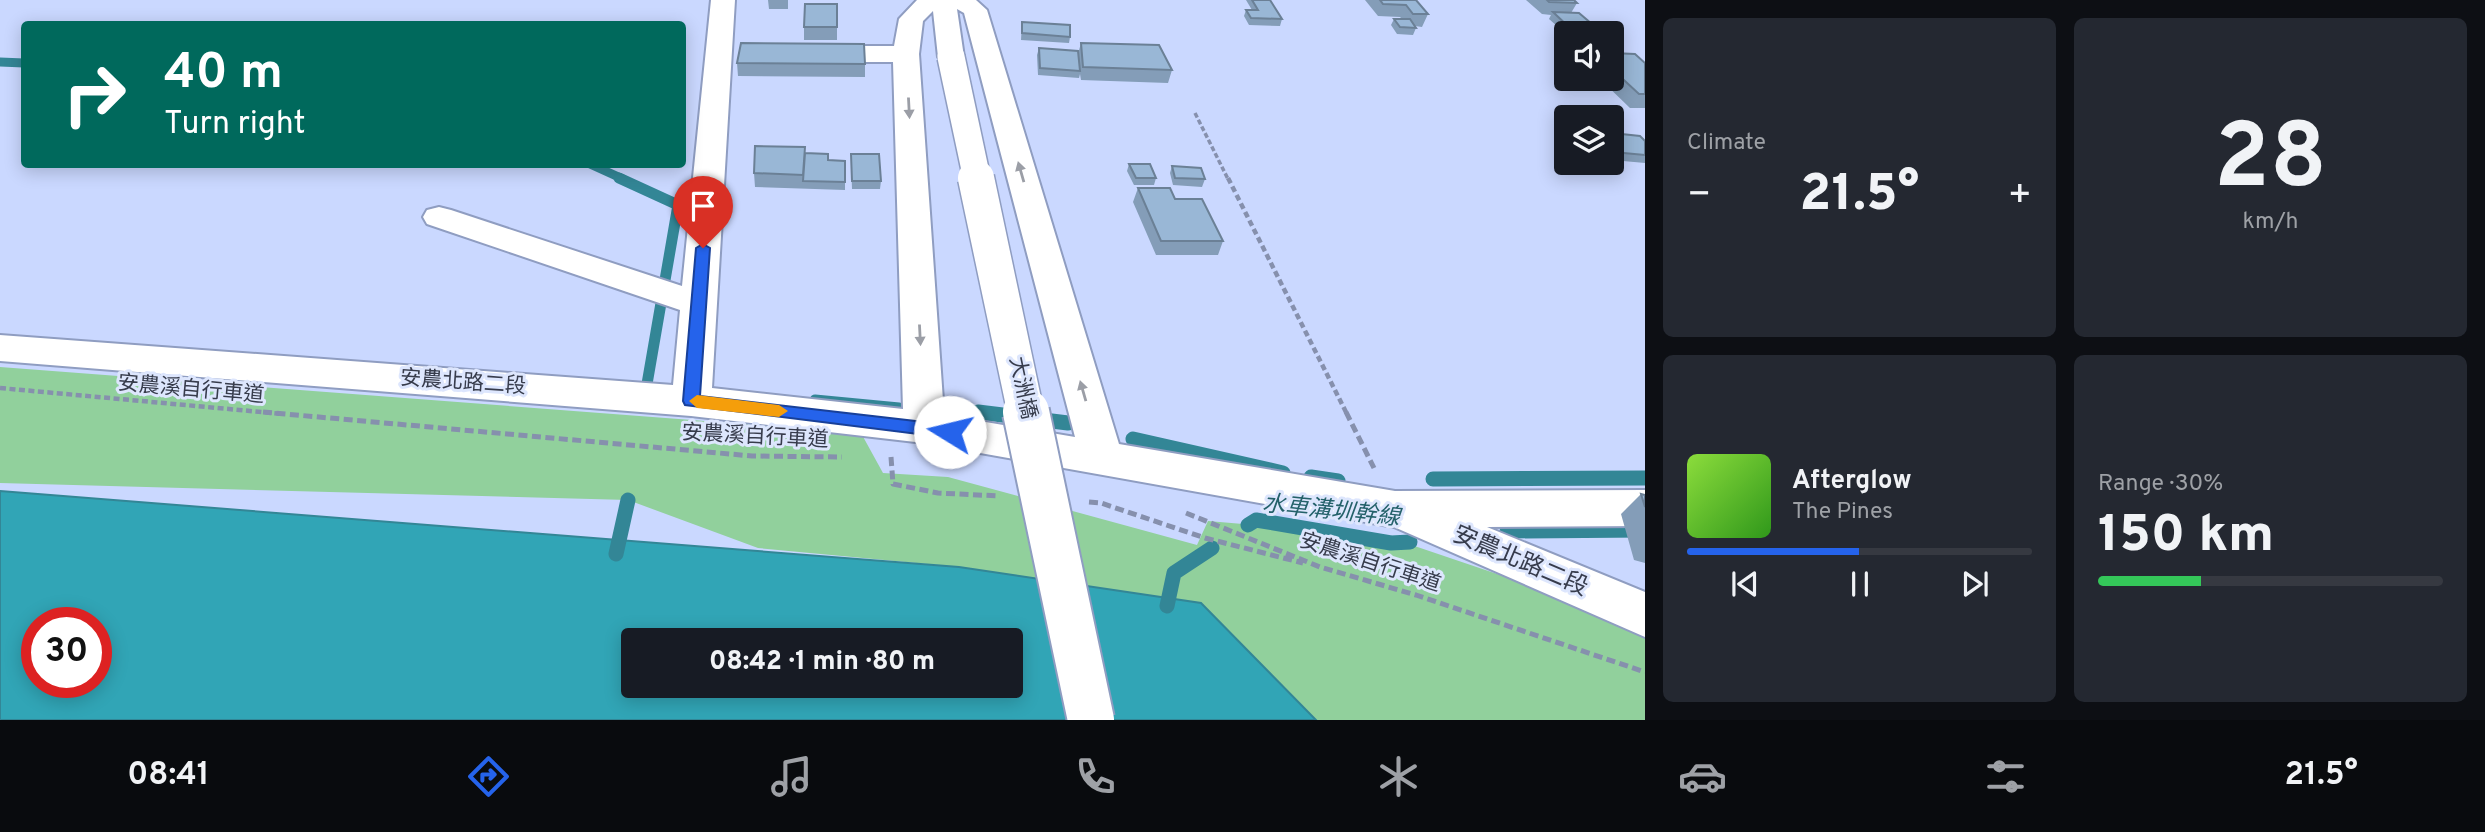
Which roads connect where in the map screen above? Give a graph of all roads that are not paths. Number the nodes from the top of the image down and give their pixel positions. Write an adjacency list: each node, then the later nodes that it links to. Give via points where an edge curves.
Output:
1 (723, 0): 8 (street, via 732,53)
2 (931, 0): 6 (street, via 911,19)
3 (944, 0): 16 (street, 大洲橋, bridge, via 951,57)
4 (959, 0): 12 (street, one-way to 4, via 975,10)
5 (785, 54): 6 (street)
6 (906, 54): 11 (street, one-way to 11)
7 (439, 218): 8 (street)
8 (699, 304): 10 (street)
9 (0, 348): 10 (street, 安農北路二段)
10 (691, 401): 11 (street, 安農北路二段)
11 (913, 442): 12 (street, 安農北路二段)
12 (1102, 457): 14 (street, 安農北路二段)
13 (1645, 508): 14 (street)
14 (1395, 509): 15 (street, 安農北路二段)
15 (1645, 615)
16 (1091, 720)

